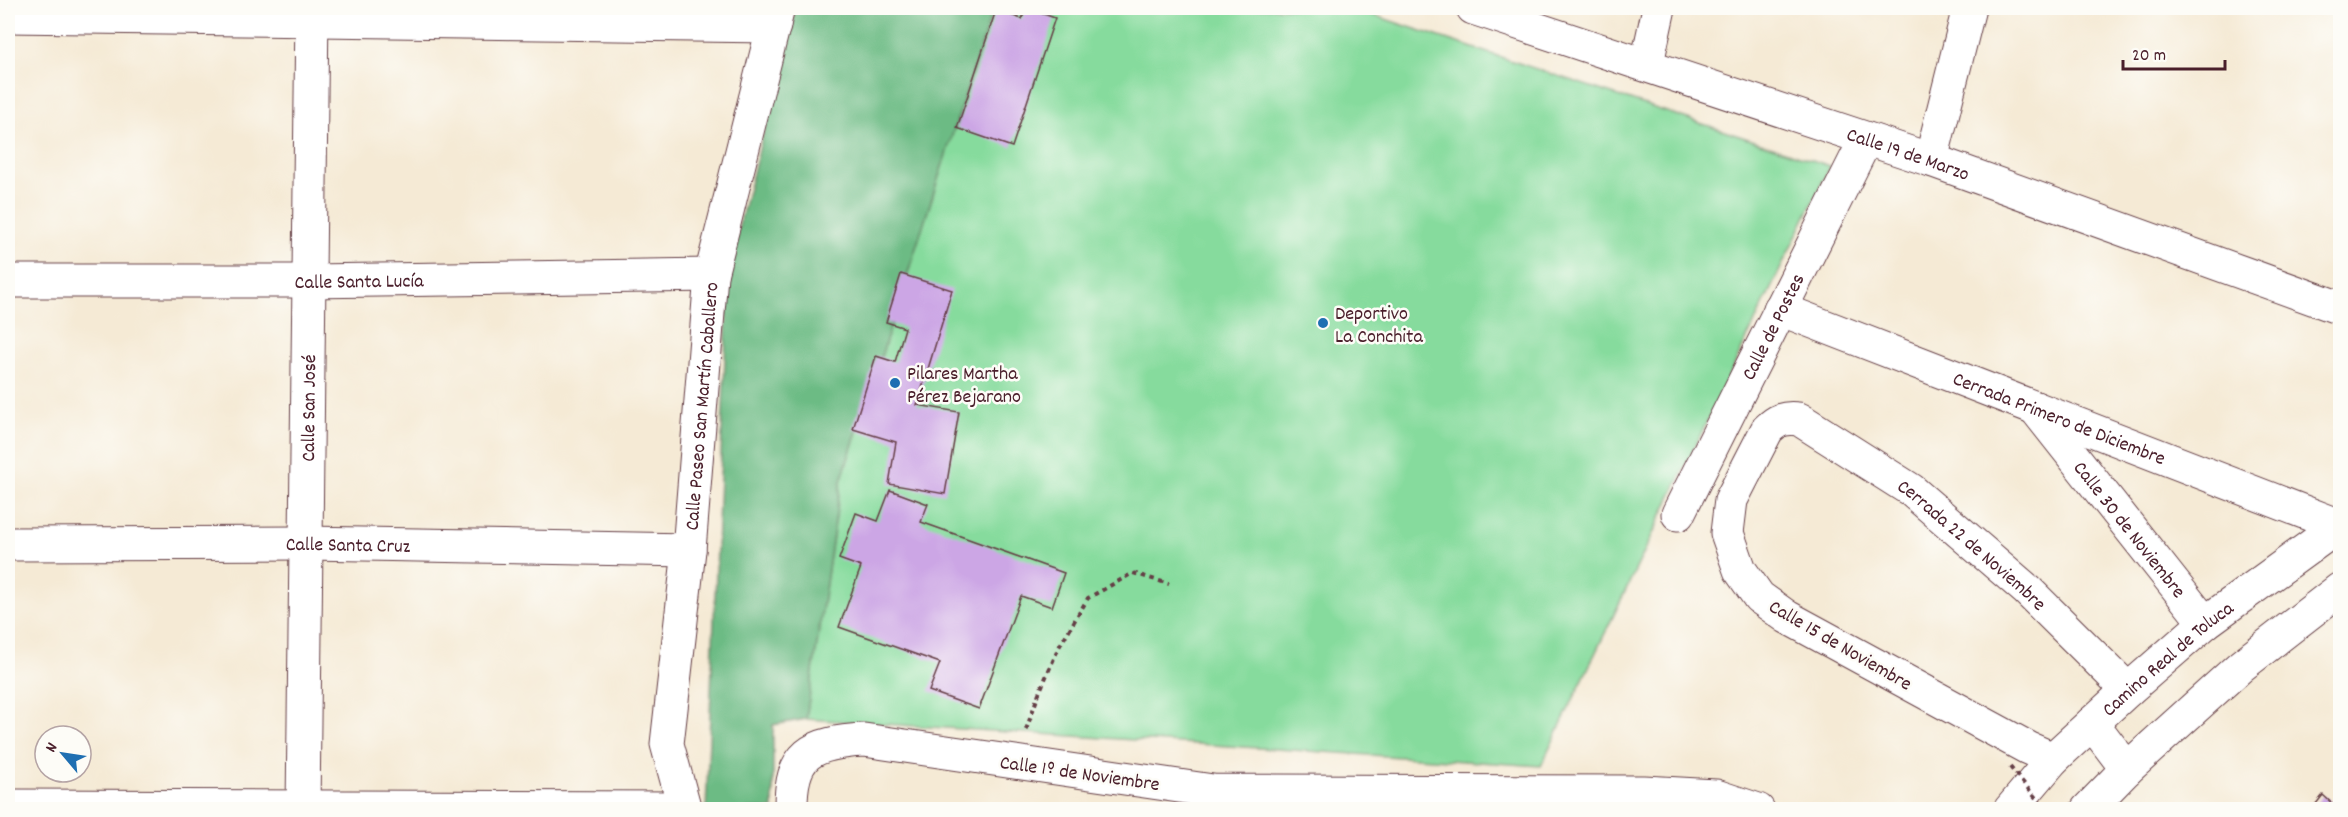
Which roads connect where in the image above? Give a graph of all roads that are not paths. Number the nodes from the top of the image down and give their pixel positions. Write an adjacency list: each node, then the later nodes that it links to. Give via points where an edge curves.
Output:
1 (1473, 8): 7 (street, Calle 19 de Marzo)
2 (1659, 8): 7 (street)
3 (1969, 8): 9 (street)
4 (311, 14): 5 (street); 6 (street); 12 (street, Calle San José)
5 (8, 16)
6 (776, 17): 10 (street, Calle Paseo San Martín Caballero)
7 (1647, 63): 8 (street, Calle 19 de Marzo)
8 (1866, 139): 9 (street, Calle 19 de Marzo); 14 (street, Calle de Postes)
9 (1931, 160): 13 (street, Calle 19 de Marzo)
10 (711, 275): 12 (street, Calle Santa Lucía); 21 (street, Calle Paseo San Martín Caballero)
11 (8, 281): 12 (street, Calle Santa Lucía)
12 (310, 281): 19 (street, Calle San José)
13 (2340, 308)
14 (1780, 309): 15 (street, Cerrada Primero de Diciembre); 17 (street, Calle de Postes)
15 (2034, 407): 18 (street, Cerrada Primero de Diciembre); 23 (street, Calle 30 de Noviembre)
16 (1799, 419): 24 (street, Cerrada 22 de Noviembre, via 1911,490 2027,590); 26 (street, Calle 15 de Noviembre, via 1776,421 1767,430 1731,500 1727,533 1740,570 1759,597 1787,617)
17 (1678, 514)
18 (2340, 525): 23 (street, Camino Real de Toluca)
19 (307, 543): 20 (street, Calle Santa Cruz); 21 (street, Calle Santa Cruz); 31 (street, Calle San José)
20 (8, 544)
21 (689, 550): 32 (street, Calle Paseo San Martín Caballero, via 667,744)
22 (2340, 589): 27 (street, via 2241,666)
23 (2205, 623): 24 (street, Camino Real de Toluca)
24 (2128, 690): 25 (street, Camino Real de Toluca)
25 (2092, 723): 26 (street, Camino Real de Toluca); 27 (street)
26 (2053, 759): 35 (street, Camino Real de Toluca)
27 (2127, 770): 36 (street)
28 (1211, 800): 29 (street, Calle 1º de Noviembre); 33 (street, Calle 1º de Noviembre, via 1025,764 864,740 832,742 810,751 796,767 790,787)
29 (1500, 800): 34 (street, Calle 1º de Noviembre, via 1644,792 1716,796)
30 (8, 806): 31 (street)
31 (303, 808): 32 (street)
32 (685, 809)
33 (791, 810)
34 (1758, 810)
35 (2010, 810)
36 (2087, 810)

